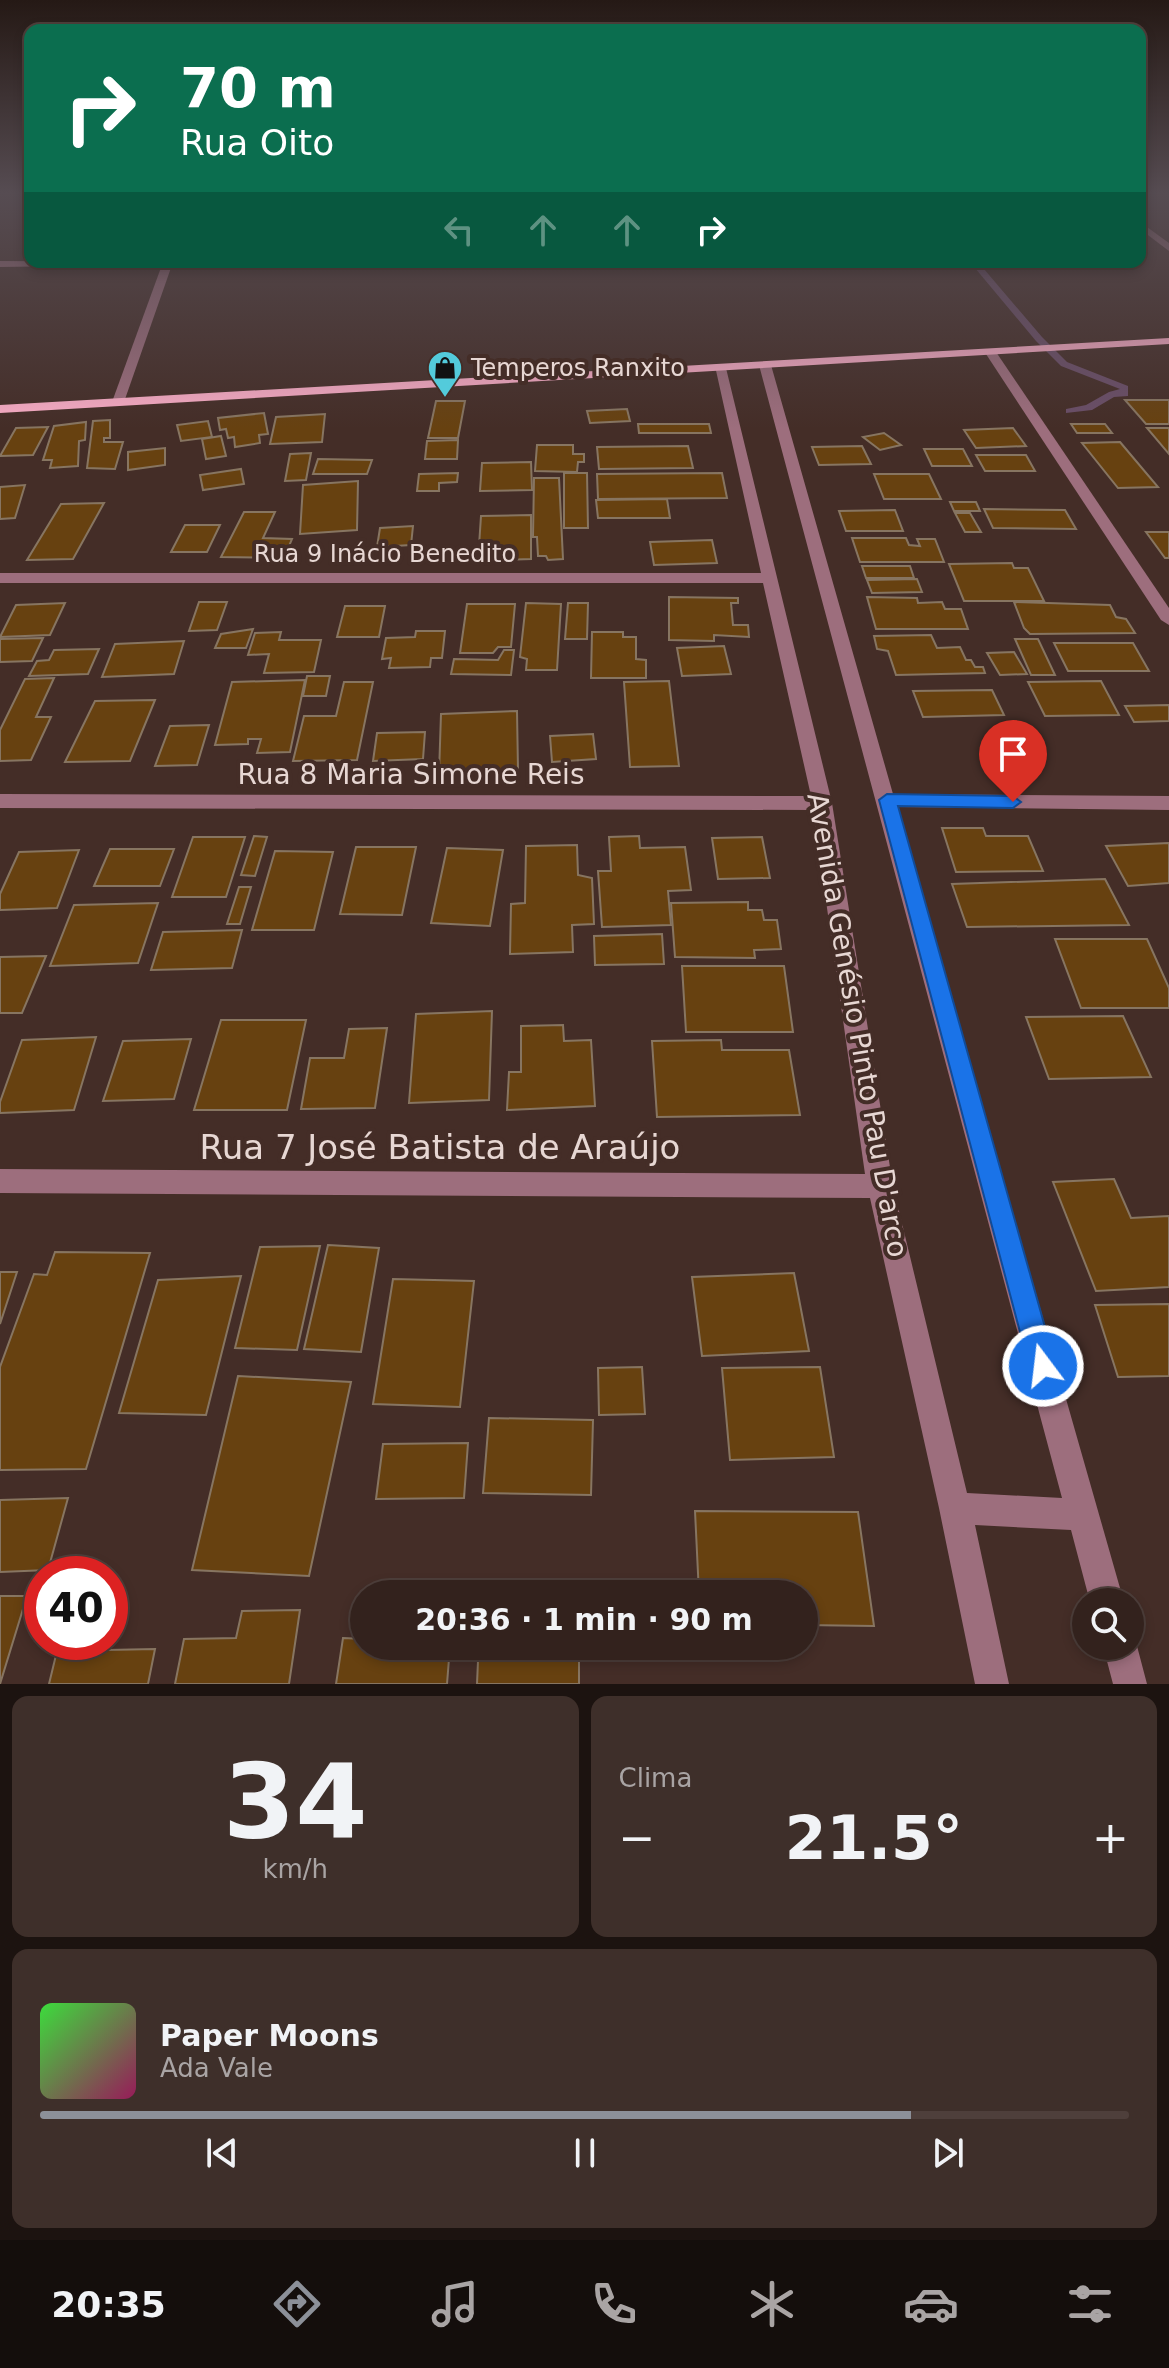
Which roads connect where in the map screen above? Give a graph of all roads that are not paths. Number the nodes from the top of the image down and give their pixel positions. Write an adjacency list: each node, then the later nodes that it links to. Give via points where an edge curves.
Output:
1 (164, 273): 6 (street)
2 (1169, 341): 3 (main road)
3 (990, 351): 4 (main road); 10 (street)
4 (765, 365): 5 (main road); 11 (street)
5 (721, 366): 6 (main road); 9 (street, Avenida Genésio Pinto Pau D'arco)
6 (118, 402): 7 (main road)
7 (0, 409)
8 (0, 578): 9 (street, Rua 9 Inácio Benedito)
9 (769, 578): 13 (street, Avenida Genésio Pinto Pau D'arco)
10 (1169, 620)
11 (887, 800): 14 (street); 18 (street)
12 (0, 801): 13 (street, Rua 8 Maria Simone Reis)
13 (822, 803): 16 (street, Avenida Genésio Pinto Pau D'arco)
14 (1169, 803)
15 (0, 1181): 16 (street, Rua 7 José Batista de Araújo)
16 (880, 1186): 17 (street, Avenida Genésio Pinto Pau D'arco)
17 (955, 1508): 18 (street); 21 (street, Avenida Genésio Pinto Pau D'arco)
18 (1084, 1515): 19 (street)
19 (1103, 1588)
20 (1124, 1660): 22 (street)
21 (992, 1684)
22 (1130, 1684)

